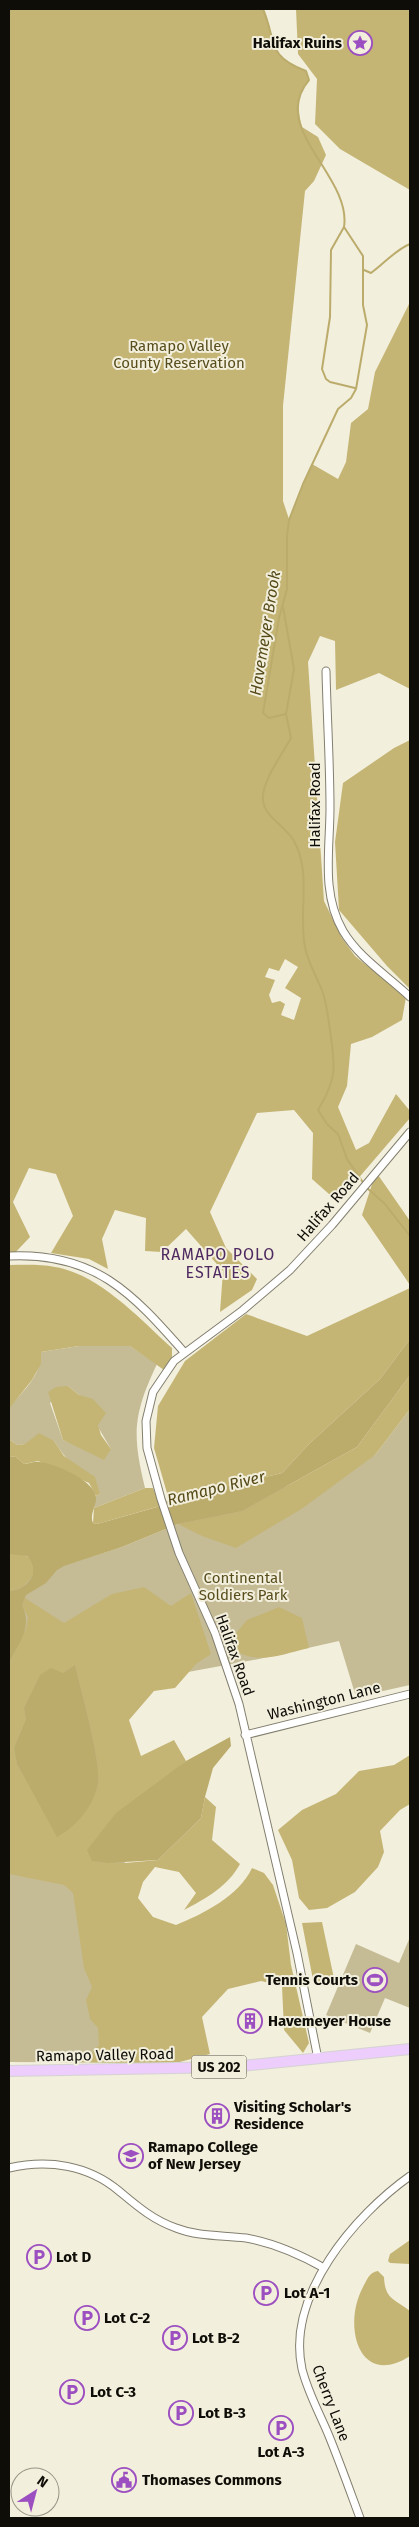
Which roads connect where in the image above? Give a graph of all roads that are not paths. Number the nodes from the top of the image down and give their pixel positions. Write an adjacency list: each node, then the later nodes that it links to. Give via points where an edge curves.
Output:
1 (326, 671): 2 (street, Halifax Road, via 330,897 338,921 352,944)
2 (410, 997)
3 (410, 1132): 5 (street, Halifax Road, via 290,1270 243,1310)
4 (9, 1256): 5 (street, via 56,1259 103,1276 146,1308)
5 (184, 1352): 7 (street, Halifax Road, via 159,1381 148,1407 147,1448 180,1553 215,1633 239,1704)
6 (410, 1694): 7 (street, Washington Lane)
7 (245, 1735): 9 (street, Halifax Road, via 297,1953)
8 (410, 2049): 9 (main road, Ramapo Valley Road / US 202)
9 (318, 2059): 10 (main road, Ramapo Valley Road / US 202, via 192,2068)
10 (9, 2071)
11 (9, 2168): 13 (street, via 36,2163 77,2168 106,2181 157,2220 175,2228 194,2234 245,2238 280,2246)
12 (410, 2176): 13 (street, Cherry Lane, via 359,2221)
13 (324, 2268): 14 (street, Cherry Lane, via 304,2318 301,2363)
14 (360, 2518)

